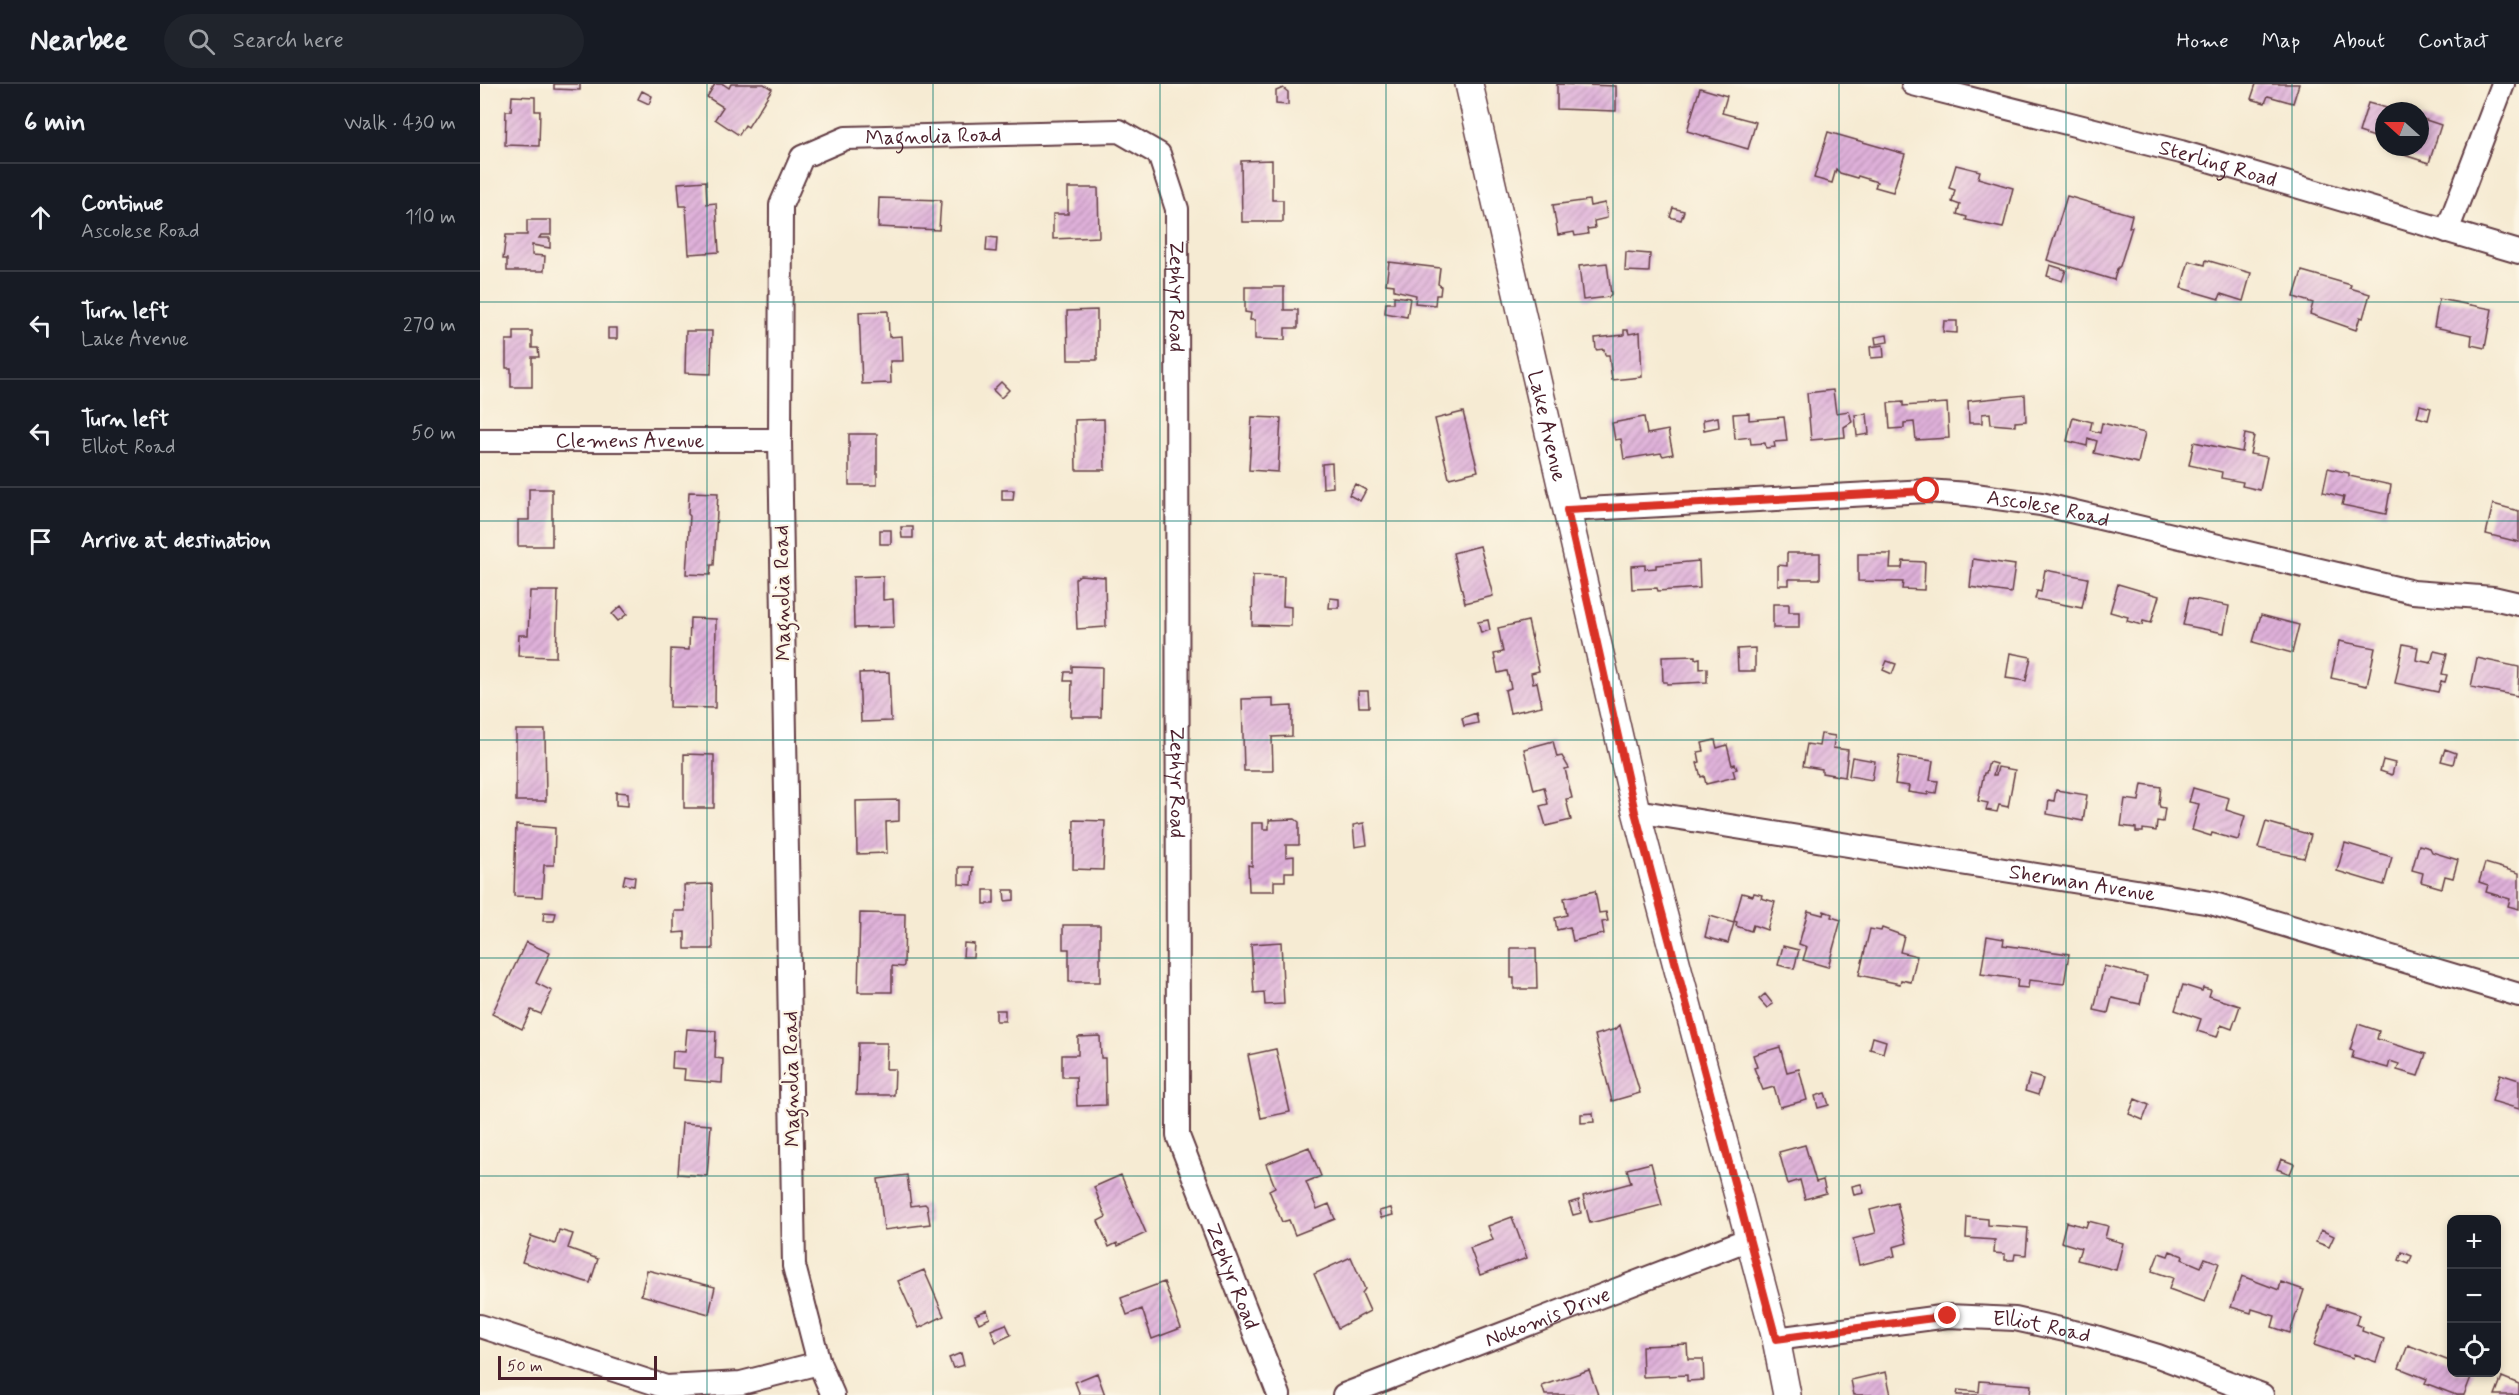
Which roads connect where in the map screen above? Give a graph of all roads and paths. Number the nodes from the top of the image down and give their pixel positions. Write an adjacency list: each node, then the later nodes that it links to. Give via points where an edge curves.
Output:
1 (1468, 84): 9 (street, Lake Avenue)
2 (1913, 84): 5 (street, Sterling Road, via 2181,152)
3 (2503, 84): 5 (street)
4 (1160, 154): 8 (street, Magnolia Road, via 1119,131 846,138 802,157 781,205); 19 (street, Zephyr Road, via 1177,209 1178,1136)
5 (2447, 231): 6 (street, Sterling Road)
6 (2519, 252)
7 (480, 440): 8 (street, Clemens Avenue)
8 (780, 440): 16 (street, Magnolia Road, via 794,1266)
9 (1567, 510): 10 (street, Ascolese Road, via 1927,491 1968,494 2042,504 2413,592 2493,598); 11 (street, Lake Avenue)
10 (2519, 604)
11 (1635, 812): 12 (street, Sherman Avenue, via 2211,903); 13 (street, Lake Avenue)
12 (2519, 995)
13 (1749, 1239): 15 (street, Lake Avenue); 20 (street, Nokomis Drive)
14 (480, 1326): 16 (street, via 666,1387 741,1383)
15 (1776, 1339): 17 (street, Elliot Road, via 1948,1316 2015,1319 2158,1356); 21 (street, Lake Avenue)
16 (819, 1363): 18 (street, Magnolia Road)
17 (2234, 1390): 22 (street, Elliot Road)
18 (833, 1395)
19 (1279, 1395)
20 (1344, 1395)
21 (1786, 1395)
22 (2262, 1395)

